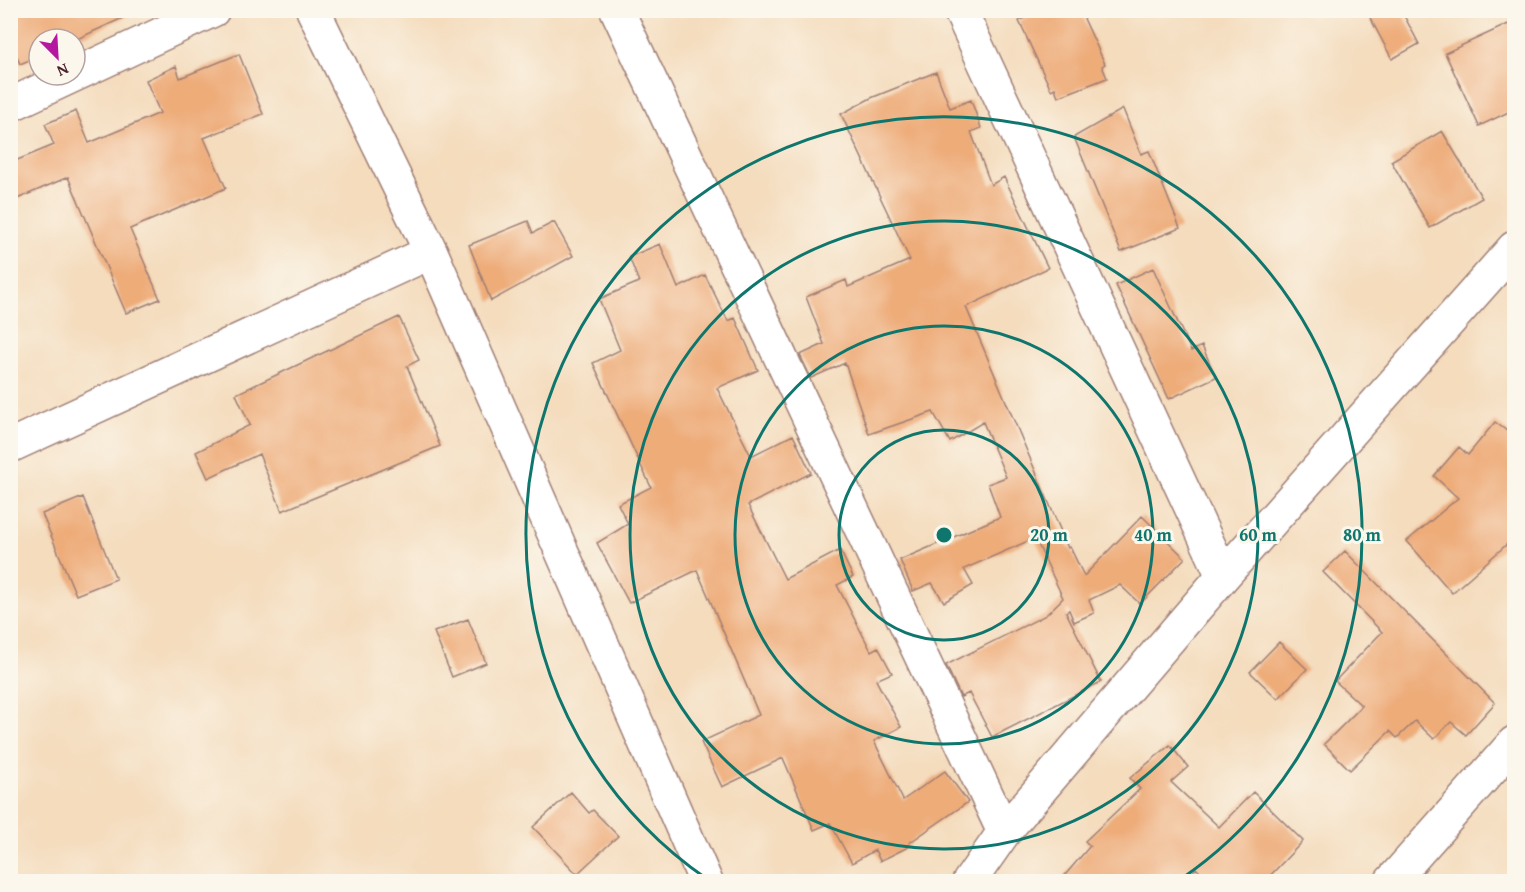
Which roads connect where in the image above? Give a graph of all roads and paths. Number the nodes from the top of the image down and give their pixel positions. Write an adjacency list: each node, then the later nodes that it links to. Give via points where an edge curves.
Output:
1 (213, 10): 5 (street)
2 (313, 10): 7 (street)
3 (617, 10): 11 (street)
4 (960, 10): 9 (street)
5 (10, 105)
6 (1515, 248): 9 (street)
7 (431, 252): 8 (street); 12 (street)
8 (10, 446)
9 (1223, 576): 11 (street)
10 (1515, 743): 14 (street)
11 (1004, 832): 13 (street)
12 (706, 882)
13 (969, 882)
14 (1391, 882)

